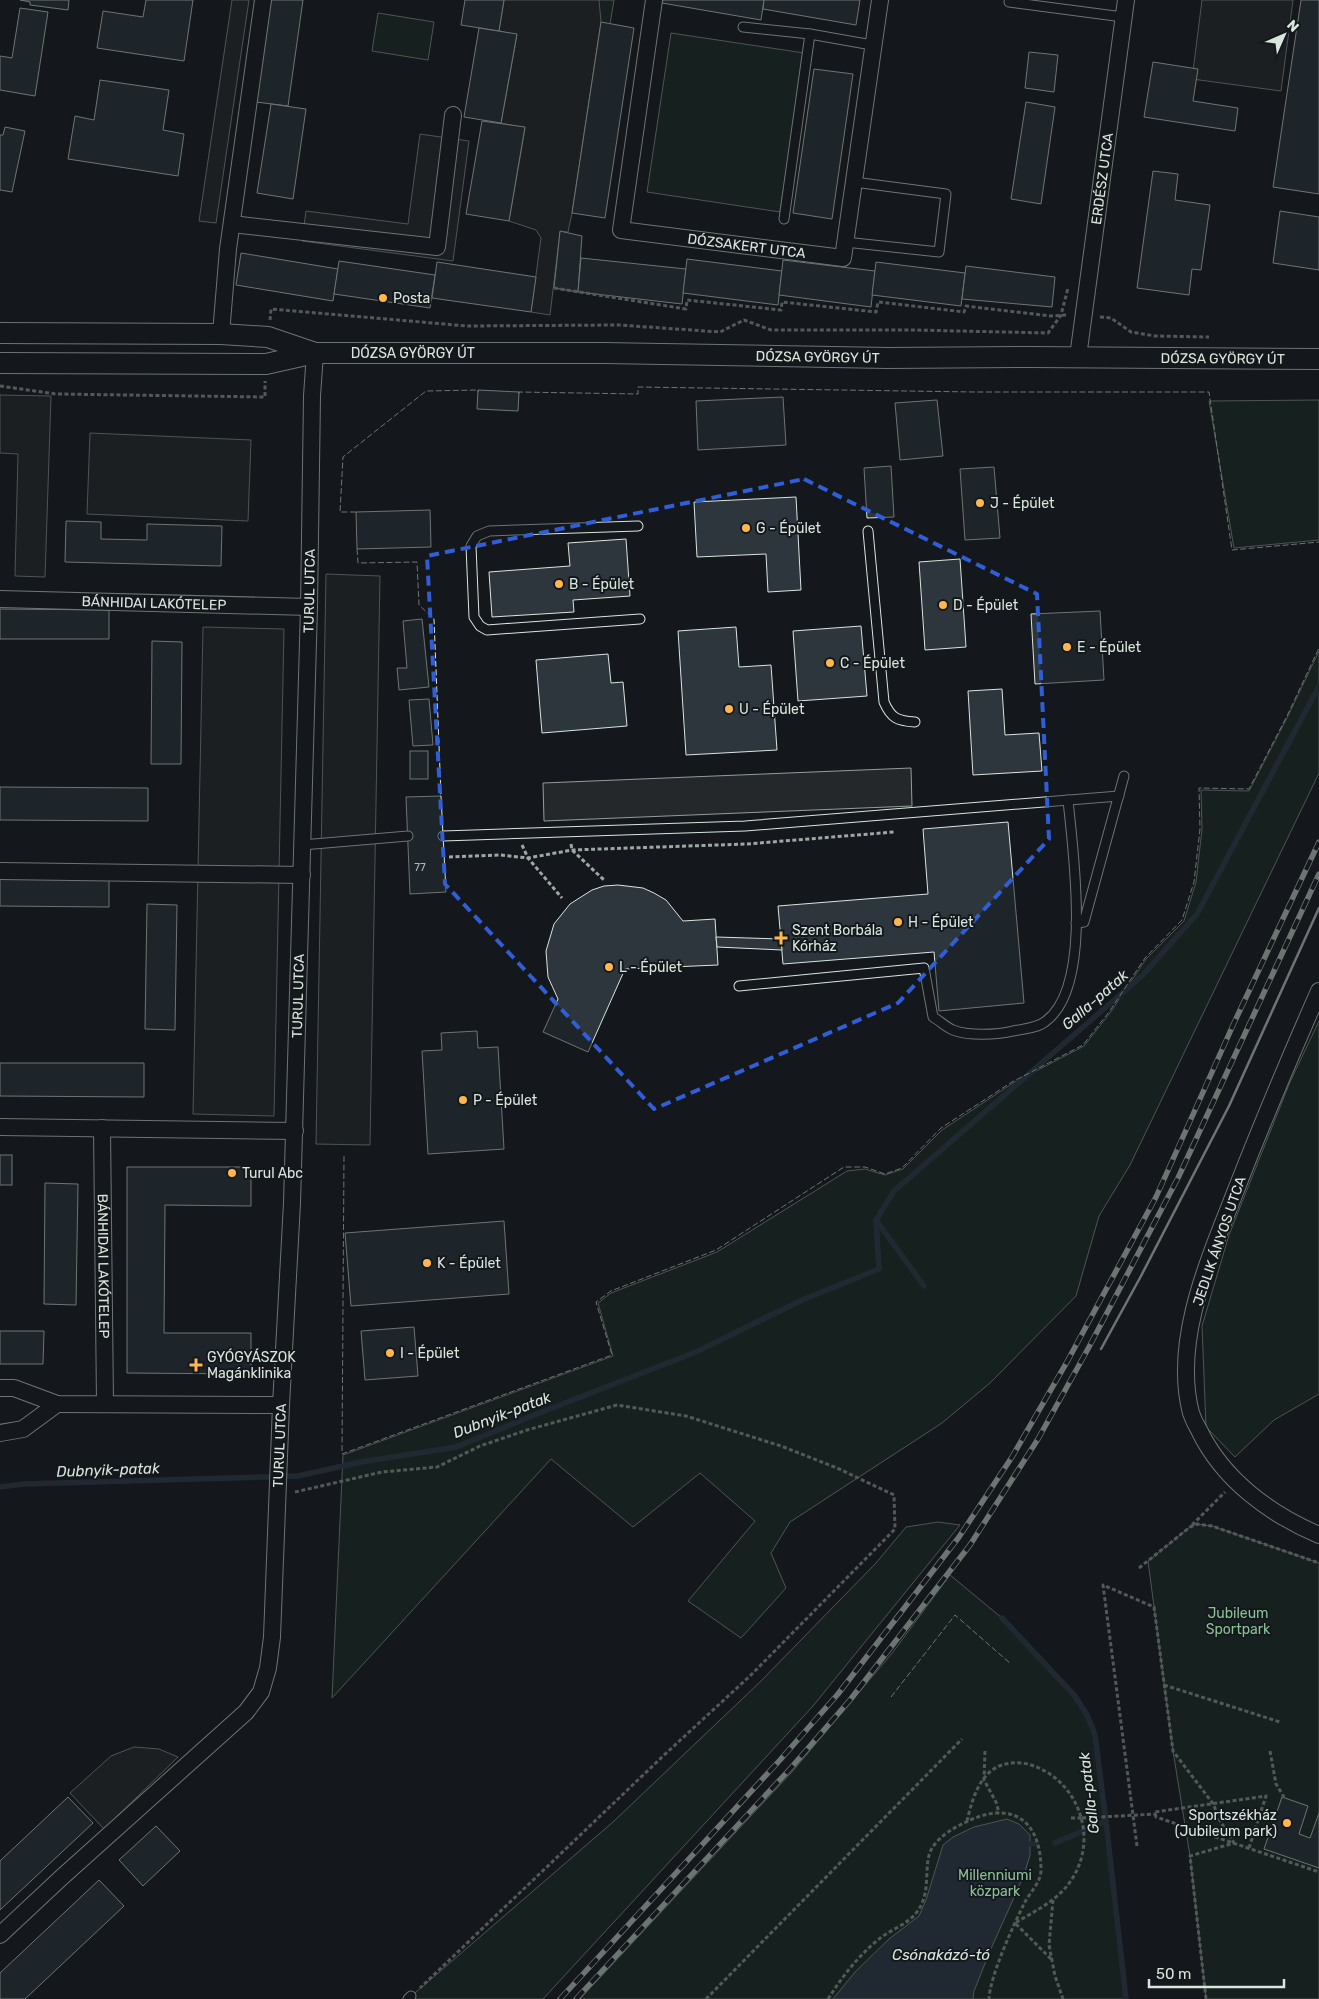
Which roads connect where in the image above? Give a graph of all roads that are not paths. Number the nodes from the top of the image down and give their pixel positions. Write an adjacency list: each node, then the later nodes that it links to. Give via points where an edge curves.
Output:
1 (263, 0): 13 (street)
2 (654, 0): 14 (street, DÓZSAKERT UTCA, via 621,230 844,258)
3 (880, 0): 9 (street, DÓZSAKERT UTCA)
4 (1126, 0): 6 (street, ERDÉSZ UTCA)
5 (1009, 2): 6 (lane)
6 (1123, 17): 18 (street, ERDÉSZ UTCA)
7 (743, 27): 8 (lane)
8 (810, 34): 9 (lane); 12 (lane)
9 (872, 45): 11 (street, DÓZSAKERT UTCA)
10 (453, 115): 13 (street, via 437,247)
11 (854, 182): 14 (street, DÓZSAKERT UTCA); 14 (lane, via 946,194 939,252)
12 (784, 219)
13 (232, 224): 16 (street)
14 (845, 242)
15 (0, 332): 16 (street, DÓZSA GYÖRGY ÚT)
16 (221, 334): 17 (street, DÓZSA GYÖRGY ÚT, via 268,337)
17 (316, 354): 18 (street, DÓZSA GYÖRGY ÚT); 20 (street, DÓZSA GYÖRGY ÚT, via 266,364); 24 (street, TURUL UTCA, via 312,396)
18 (1078, 357): 19 (street, DÓZSA GYÖRGY ÚT)
19 (1319, 360)
20 (0, 363)
21 (638, 526): 25 (lane, via 490,530 477,536 471,546 474,617 487,630)
22 (868, 531): 26 (lane, via 884,702 889,713 901,721)
23 (0, 599): 24 (street, BÁNHIDAI LAKÓTELEP)
24 (309, 607): 32 (street, TURUL UTCA)
25 (640, 619)
26 (914, 722)
27 (1124, 776): 28 (lane)
28 (1119, 796): 29 (lane); 35 (lane, via 1084,922)
29 (1068, 800): 31 (lane, via 745,826); 35 (lane)
30 (408, 836): 32 (lane)
31 (443, 836)
32 (302, 846): 34 (street, TURUL UTCA)
33 (0, 871): 34 (street)
34 (302, 875): 40 (street, TURUL UTCA)
35 (1076, 923): 36 (lane, via 1076,951 1063,1003 1045,1022 999,1034 953,1030 934,1017 924,968)
36 (739, 986)
37 (1319, 991): 46 (street, JEDLIK ÁNYOS UTCA, via 1268,1105 1195,1304 1186,1390 1191,1415 1208,1449 1236,1482 1262,1504)
38 (0, 1128): 39 (street)
39 (102, 1128): 40 (street); 43 (street, BÁNHIDAI LAKÓTELEP)
40 (295, 1131): 44 (street, TURUL UTCA)
41 (0, 1388): 42 (street, via 14,1388)
42 (56, 1404): 43 (street); 45 (street, via 23,1429)
43 (105, 1404): 44 (street)
44 (281, 1405): 47 (street, TURUL UTCA, via 272,1637 261,1692 246,1712)
45 (0, 1432)
46 (1319, 1535)
47 (0, 1935)

